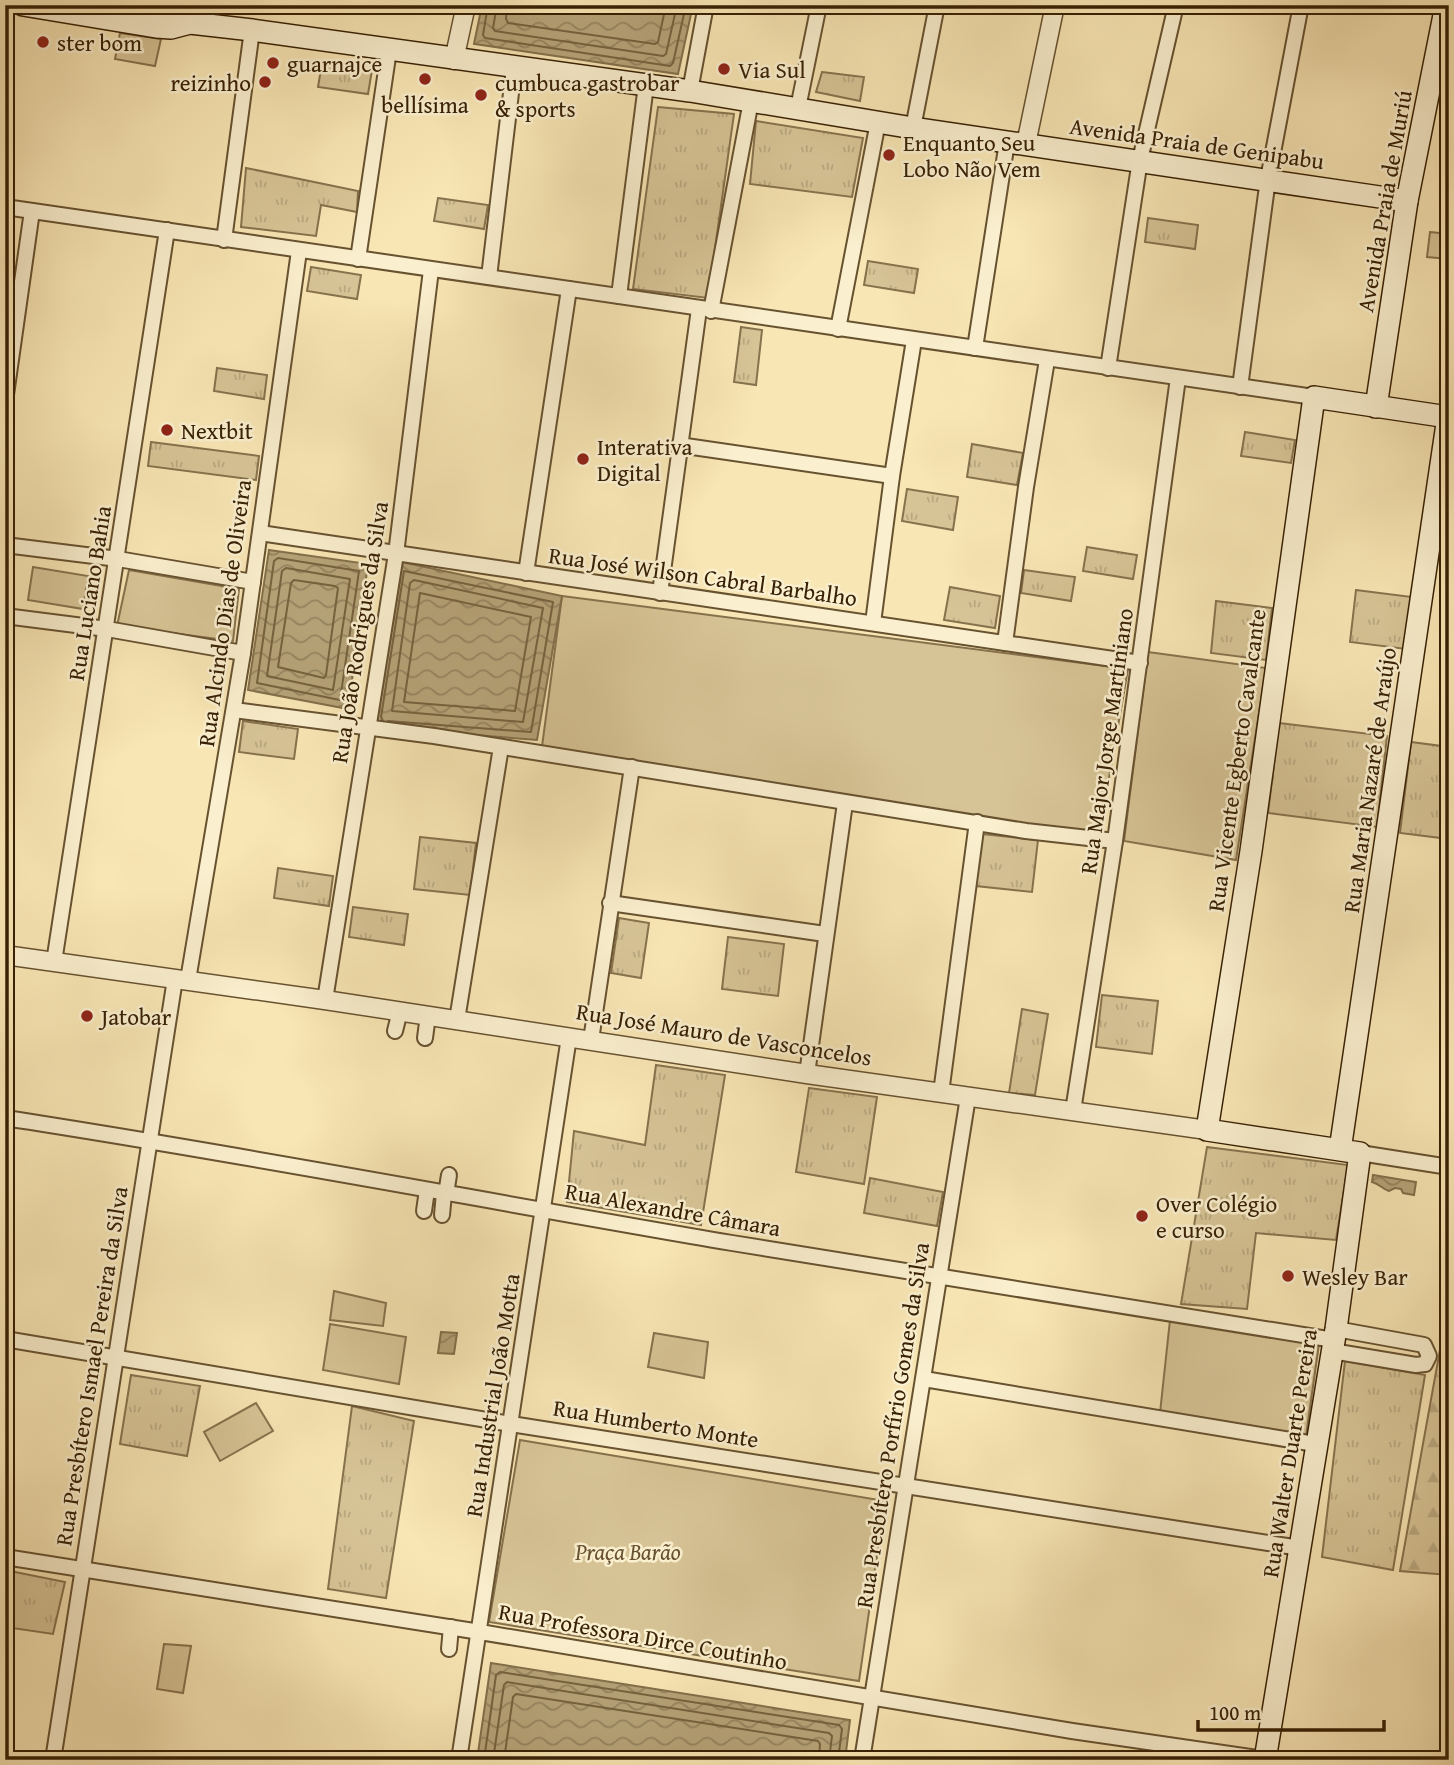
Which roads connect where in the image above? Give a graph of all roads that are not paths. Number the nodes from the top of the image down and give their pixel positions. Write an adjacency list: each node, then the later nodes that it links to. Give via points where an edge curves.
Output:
1 (23, 5): 11 (main road, Avenida Praia de Genipabu, via 170,28)
2 (128, 5): 11 (main road, Avenida Praia de Genipabu, via 174,11)
3 (466, 5): 14 (street)
4 (706, 5): 17 (street)
5 (819, 5): 19 (street)
6 (937, 5): 21 (street)
7 (1055, 5): 22 (street)
8 (1176, 5): 23 (street)
9 (1301, 5): 24 (street)
10 (1446, 5): 25 (main road, Avenida Praia de Muriú)
11 (190, 23): 12 (main road, Avenida Praia de Genipabu)
12 (252, 30): 13 (main road, Avenida Praia de Genipabu); 29 (street)
13 (389, 50): 14 (main road, Avenida Praia de Genipabu); 31 (street)
14 (454, 60): 15 (main road, Avenida Praia de Genipabu)
15 (514, 68): 16 (main road, Avenida Praia de Genipabu); 33 (street)
16 (646, 85): 17 (main road, Avenida Praia de Genipabu); 35 (street)
17 (690, 91): 18 (main road, Avenida Praia de Genipabu)
18 (751, 101): 19 (main road, Avenida Praia de Genipabu); 36 (street)
19 (798, 108): 20 (main road, Avenida Praia de Genipabu)
20 (878, 122): 21 (main road, Avenida Praia de Genipabu); 37 (street)
21 (913, 128): 22 (main road, Avenida Praia de Genipabu)
22 (1016, 143): 23 (main road, Avenida Praia de Genipabu); 39 (street)
23 (1140, 160): 24 (main road, Avenida Praia de Genipabu); 41 (street)
24 (1268, 179): 25 (main road, Avenida Praia de Genipabu); 43 (street)
25 (1407, 201): 46 (main road, Avenida Praia de Muriú)
26 (5, 207): 27 (street)
27 (32, 211): 28 (street); 45 (street)
28 (167, 230): 29 (street); 53 (street, Rua Luciano Bahia)
29 (224, 240): 30 (street)
30 (299, 251): 31 (street); 50 (street, Rua Alcindo Dias de Oliveira)
31 (358, 259): 32 (street)
32 (431, 270): 33 (street); 52 (street, Rua João Rodrigues da Silva)
33 (489, 277): 34 (street)
34 (569, 289): 35 (street); 54 (street)
35 (619, 296): 36 (street)
36 (705, 310): 37 (street); 48 (street)
37 (838, 329): 38 (street)
38 (914, 340): 39 (street); 49 (street)
39 (975, 348): 40 (street)
40 (1047, 360): 41 (street); 60 (street)
41 (1108, 368): 42 (street)
42 (1178, 378): 43 (street); 62 (street, Rua Major Jorge Martiniano)
43 (1240, 387): 44 (street)
44 (1314, 397): 46 (main road); 88 (main road, Rua Vicente Egberto Cavalcante)
45 (5, 402)
46 (1376, 407): 47 (main road)
47 (1448, 417): 90 (main road, Rua Maria Nazaré de Araújo)
48 (679, 445): 49 (street); 56 (street)
49 (892, 476): 58 (street)
50 (260, 533): 52 (street, Rua José Wilson Cabral Barbalho); 55 (street, Rua Alcindo Dias de Oliveira)
51 (5, 545): 53 (street)
52 (396, 554): 54 (street, Rua José Wilson Cabral Barbalho); 64 (street, Rua João Rodrigues da Silva)
53 (118, 559): 55 (street); 59 (street, Rua Luciano Bahia)
54 (526, 573): 56 (street, Rua José Wilson Cabral Barbalho)
55 (253, 582): 61 (street, Rua Alcindo Dias de Oliveira)
56 (660, 593): 58 (street, Rua José Wilson Cabral Barbalho)
57 (5, 616): 59 (street)
58 (873, 623): 60 (street, Rua José Wilson Cabral Barbalho)
59 (107, 629): 61 (street); 73 (street, Rua Luciano Bahia)
60 (1005, 643): 62 (street, Rua José Wilson Cabral Barbalho)
61 (243, 653): 63 (street, Rua Alcindo Dias de Oliveira)
62 (1140, 663): 69 (street, Rua Major Jorge Martiniano)
63 (234, 710): 64 (street); 74 (street, Rua Alcindo Dias de Oliveira)
64 (368, 729): 65 (street); 75 (street, Rua João Rodrigues da Silva)
65 (501, 747): 66 (street); 78 (street)
66 (632, 767): 67 (street); 70 (street)
67 (845, 803): 68 (street); 71 (street)
68 (977, 822): 69 (street); 84 (street)
69 (1115, 841): 86 (street, Rua Major Jorge Martiniano)
70 (610, 903): 71 (street); 82 (street)
71 (825, 934): 83 (street)
72 (5, 955): 73 (street, Rua José Mauro de Vasconcelos)
73 (54, 962): 74 (street, Rua José Mauro de Vasconcelos)
74 (182, 980): 75 (street, Rua José Mauro de Vasconcelos); 89 (street, Rua Presbítero Ismael Pereira da Silva)
75 (326, 1000): 76 (street, Rua José Mauro de Vasconcelos)
76 (400, 1011): 77 (street, Rua José Mauro de Vasconcelos); 79 (street)
77 (428, 1015): 78 (street, Rua José Mauro de Vasconcelos); 81 (street)
78 (457, 1020): 80 (street, Rua José Mauro de Vasconcelos)
79 (395, 1031)
80 (569, 1037): 82 (street, Rua José Mauro de Vasconcelos); 95 (street, Rua Industrial João Motta)
81 (425, 1038)
82 (591, 1040): 83 (street, Rua José Mauro de Vasconcelos)
83 (807, 1074): 84 (street, Rua José Mauro de Vasconcelos)
84 (941, 1093): 85 (street, Rua José Mauro de Vasconcelos)
85 (968, 1097): 86 (street, Rua José Mauro de Vasconcelos); 98 (street, Rua Presbítero Porfírio Gomes da Silva)
86 (1073, 1111): 88 (street, Rua José Mauro de Vasconcelos)
87 (5, 1118): 89 (street, Rua Alexandre Câmara)
88 (1207, 1130): 90 (main road, Rua José Mauro de Vasconcelos)
89 (150, 1140): 93 (street, Rua Alexandre Câmara); 101 (street, Rua Presbítero Ismael Pereira da Silva)
90 (1350, 1152): 91 (street, Rua José Mauro de Vasconcelos); 100 (main road, Rua Walter Duarte Pereira)
91 (1442, 1166)
92 (449, 1175): 94 (street)
93 (427, 1190): 94 (street, Rua Alexandre Câmara); 96 (street)
94 (445, 1194): 95 (street, Rua Alexandre Câmara); 97 (street)
95 (543, 1210): 98 (street, Rua Alexandre Câmara); 103 (street, Rua Industrial João Motta)
96 (424, 1212)
97 (442, 1215)
98 (939, 1275): 100 (street, Rua Alexandre Câmara); 102 (street, Rua Presbítero Porfírio Gomes da Silva)
99 (5, 1339): 101 (street, Rua Humberto Monte)
100 (1334, 1340): 100 (street, via 1416,1365 1429,1359 1424,1345); 104 (main road, Rua Walter Duarte Pereira)
101 (115, 1358): 103 (street, Rua Humberto Monte); 108 (street, Rua Presbítero Ismael Pereira da Silva)
102 (924, 1379): 104 (street); 105 (street, Rua Presbítero Porfírio Gomes da Silva)
103 (511, 1424): 105 (street, Rua Humberto Monte); 110 (street, Rua Industrial João Motta)
104 (1315, 1444): 106 (main road, Rua Walter Duarte Pereira)
105 (906, 1485): 106 (street, Rua Humberto Monte); 112 (street, Rua Presbítero Porfírio Gomes da Silva)
106 (1300, 1548): 113 (main road, Rua Walter Duarte Pereira)
107 (5, 1557): 108 (street, Rua Professora Dirce Coutinho)
108 (83, 1570): 109 (street, Rua Professora Dirce Coutinho); 114 (street, Rua Presbítero Ismael Pereira da Silva)
109 (451, 1628): 110 (street, Rua Professora Dirce Coutinho); 111 (street)
110 (480, 1632): 112 (street, Rua Professora Dirce Coutinho); 115 (street, Rua Industrial João Motta)
111 (449, 1649)
112 (871, 1698): 113 (street, Rua Professora Dirce Coutinho); 116 (street, Rua Presbítero Porfírio Gomes da Silva)
113 (1268, 1759)
114 (53, 1760)
115 (460, 1760)
116 (862, 1760)

